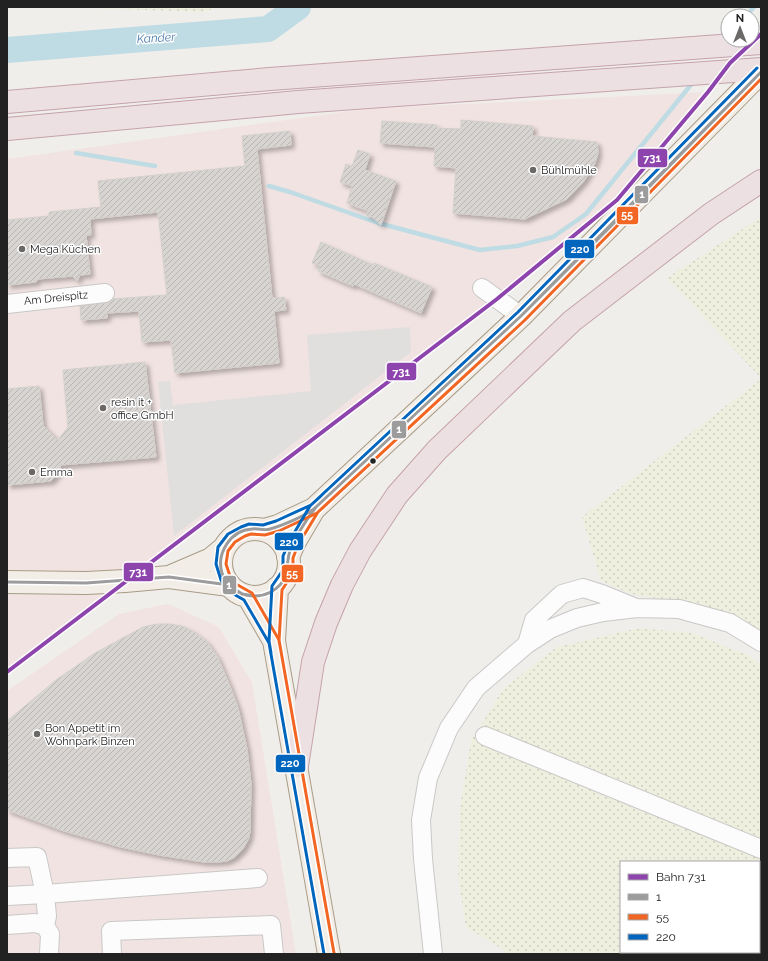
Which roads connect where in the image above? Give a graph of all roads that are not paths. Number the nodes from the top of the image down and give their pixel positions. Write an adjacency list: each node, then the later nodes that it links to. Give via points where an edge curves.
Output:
1 (761, 43): 4 (highway, via 270,79)
2 (761, 68): 5 (highway, via 298,102)
3 (761, 72): 10 (main road)
4 (7, 102)
5 (7, 129)
6 (761, 180): 25 (highway, via 711,214 572,321 437,450 397,495 360,551 326,623 313,662)
7 (482, 288): 10 (street)
8 (105, 293): 9 (street, Am Dreispitz)
9 (7, 304)
10 (521, 316): 11 (main road)
11 (314, 509): 12 (main road); 14 (main road)
12 (264, 530): 13 (main road, via 250,529 237,534); 14 (main road, via 280,540)
13 (224, 549): 15 (main road, via 211,559); 17 (main road, via 221,556 222,572)
14 (288, 556): 18 (main road, via 288,571)
15 (169, 577): 16 (main road, via 86,584); 17 (main road)
16 (7, 582)
17 (229, 585): 19 (main road)
18 (277, 588): 19 (main road, via 263,595); 21 (main road)
19 (248, 596): 21 (main road)
20 (637, 608): 22 (street, via 680,610 723,621); 23 (street, via 577,618 550,629); 23 (street, via 583,588 562,594 534,620)
21 (274, 641): 25 (main road)
22 (761, 642)
23 (527, 644): 37 (street, via 476,688 449,728 428,778 421,820)
24 (485, 736): 26 (street)
25 (297, 766): 36 (main road)
26 (761, 849)
27 (7, 858): 29 (street, via 38,857)
28 (258, 878): 29 (street)
29 (45, 894): 30 (street); 32 (street)
30 (7, 896)
31 (7, 925): 32 (street, via 35,923)
32 (45, 926): 33 (street, via 50,934)
33 (49, 954)
34 (112, 954): 35 (street, via 111,931 271,925)
35 (274, 954)
36 (329, 954)
37 (433, 954)

